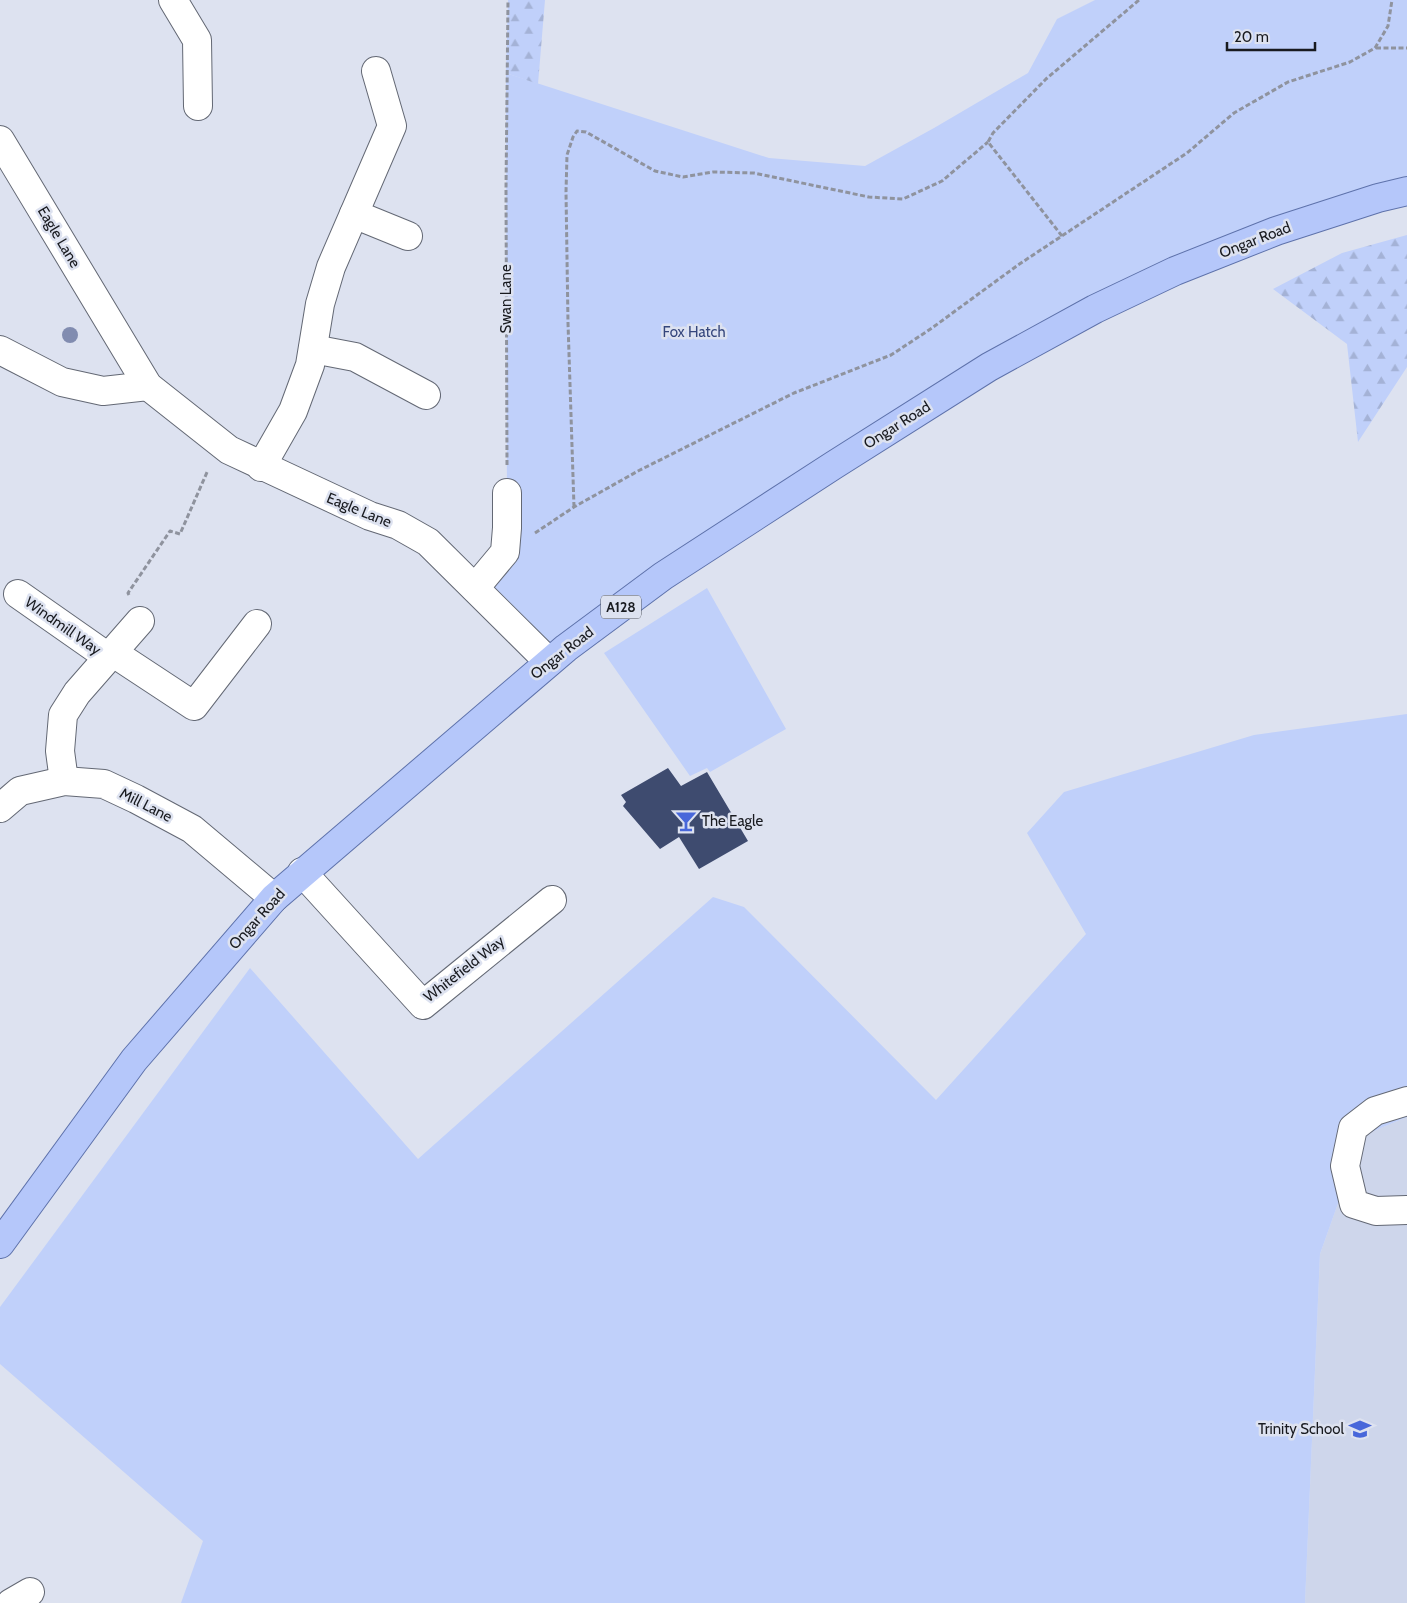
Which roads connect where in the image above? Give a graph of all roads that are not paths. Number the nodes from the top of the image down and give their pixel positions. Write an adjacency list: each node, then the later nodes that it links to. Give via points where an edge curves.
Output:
1 (173, 0): 3 (street, via 197,40)
2 (376, 71): 6 (street, via 392,126)
3 (198, 106)
4 (0, 140): 10 (street, Eagle Lane)
5 (1407, 191): 19 (main road, Ongar Road / A128, via 1276,231 1175,271 1087,313 989,367 663,576)
6 (354, 214): 7 (street); 8 (street, via 331,267 320,304)
7 (408, 236)
8 (313, 349): 11 (street, via 355,356); 12 (street, via 293,411)
9 (0, 350): 10 (street, via 62,382 103,391)
10 (148, 386): 12 (street, Eagle Lane, via 219,444)
11 (426, 395)
12 (261, 467): 14 (street, Eagle Lane, via 428,542)
13 (507, 493): 14 (street, via 505,552)
14 (475, 588): 19 (street, Eagle Lane)
15 (18, 594): 18 (street, Windmill Way)
16 (140, 621): 18 (street, Windmill Way)
17 (257, 624): 18 (street, via 194,706)
18 (110, 654): 20 (street, Windmill Way, via 77,693 64,715 60,751)
19 (549, 662): 22 (main road, Ongar Road / A128)
20 (64, 781): 21 (street, Mill Lane, via 20,791); 23 (street, Mill Lane, via 104,784 176,820 192,829)
21 (0, 808)
22 (302, 872): 23 (main road, Ongar Road / A128); 24 (street, Whitefield Way, via 423,1005)
23 (274, 898): 27 (main road, Ongar Road / A128, via 134,1060)
24 (552, 900)
25 (1407, 1101): 26 (street, via 1375,1111 1353,1128 1345,1166 1354,1204 1376,1211)
26 (1407, 1210)
27 (0, 1244)

